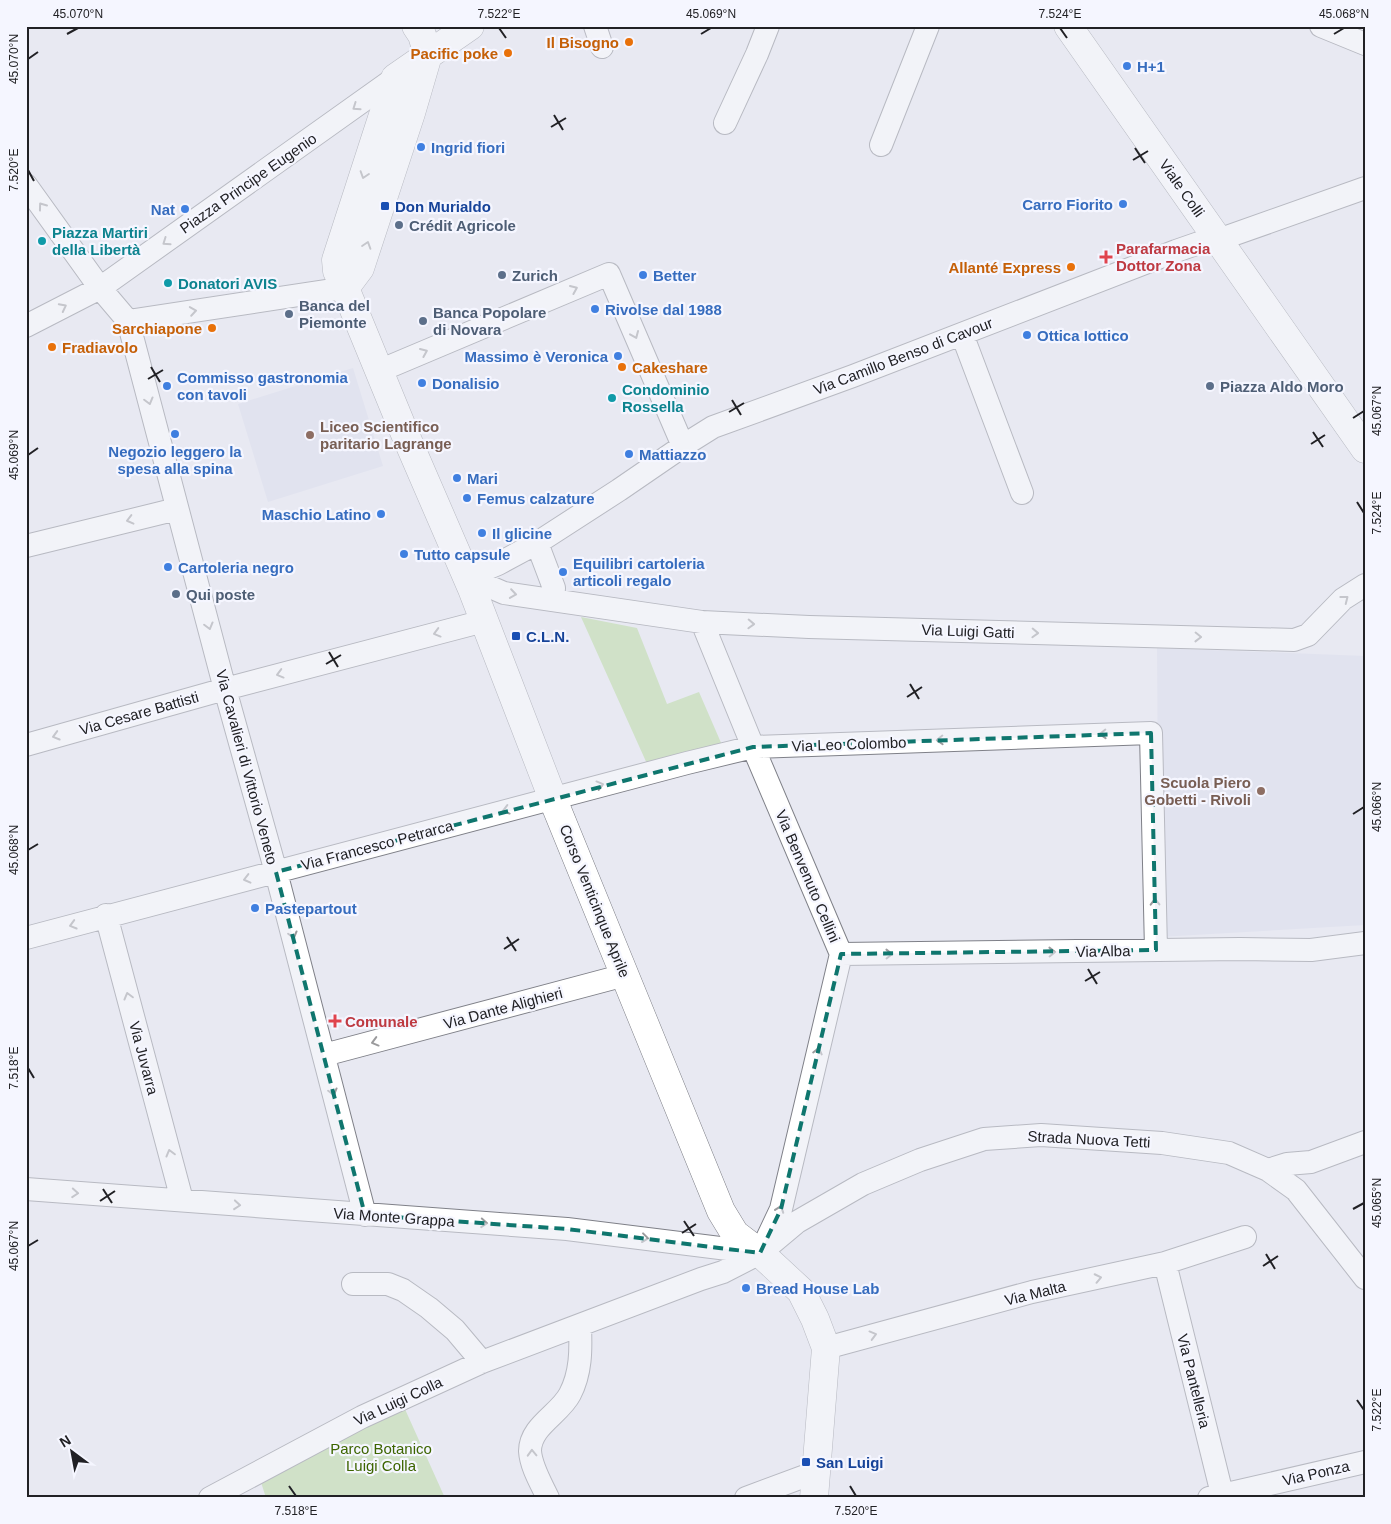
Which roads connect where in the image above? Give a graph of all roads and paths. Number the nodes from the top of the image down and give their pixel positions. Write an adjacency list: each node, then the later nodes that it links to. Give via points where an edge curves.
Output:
1 (416, 26): 10 (street)
2 (470, 26): 10 (street, Piazza Principe Eugenio)
3 (595, 26): 9 (street)
4 (768, 26): 12 (street)
5 (928, 26): 13 (street)
6 (1068, 26): 16 (street, Viale Colli)
7 (1321, 26): 8 (street)
8 (1365, 44)
9 (602, 48)
10 (428, 55): 11 (street, Piazza Principe Eugenio); 18 (street, one-way to 10, via 360,268)
11 (395, 78): 17 (street, Piazza Principe Eugenio, one-way to 17); 18 (street, one-way to 18, via 336,260)
12 (725, 123)
13 (881, 145)
14 (26, 185): 17 (street, one-way to 14)
15 (1365, 188): 16 (street, Via Camillo Benso di Cavour)
16 (1218, 240): 21 (street, Via Camillo Benso di Cavour, via 1165,255); 24 (street, Viale Colli)
17 (100, 288): 19 (street); 20 (street, one-way to 17)
18 (345, 288): 19 (street, one-way to 18); 22 (street, Corso Venticinque Aprile)
19 (128, 320): 26 (street, Via Cavalieri di Vittorio Veneto, one-way to 26)
20 (26, 326)
21 (962, 334): 23 (street, Via Camillo Benso di Cavour, via 713,427); 25 (street)
22 (379, 371): 23 (street, one-way to 23, via 609,274); 29 (street, Corso Venticinque Aprile)
23 (682, 446): 27 (street, Via Camillo Benso di Cavour)
24 (1365, 449)
25 (1022, 493)
26 (177, 509): 28 (street, one-way to 28); 34 (street, Via Cavalieri di Vittorio Veneto, one-way to 34)
27 (537, 543): 29 (street, Via Camillo Benso di Cavour); 31 (street)
28 (26, 546)
29 (467, 577): 31 (street, Via Luigi Gatti, one-way to 31, via 504,593); 32 (street, Corso Venticinque Aprile)
30 (1365, 585): 33 (street, Via Luigi Gatti, one-way to 30, via 1294,640 1308,635 1343,599)
31 (559, 601): 33 (street, Via Luigi Gatti)
32 (484, 621): 34 (street, Via Cesare Battisti, one-way to 34); 37 (street, Corso Venticinque Aprile)
33 (702, 622): 36 (street, Via Benvenuto Cellini)
34 (225, 689): 35 (street, Via Cesare Battisti, one-way to 35); 38 (street, Via Cavalieri di Vittorio Veneto)
35 (26, 745)
36 (752, 747): 37 (street, Via Leo Colombo, one-way to 36); 42 (street, Via Leo Colombo, one-way to 36, via 1152,733); 43 (street, Via Benvenuto Cellini)
37 (553, 798): 38 (street, Via Francesco Petrarca, one-way to 38); 44 (street, Corso Venticinque Aprile)
38 (276, 872): 39 (street, Via Francesco Petrarca, one-way to 39); 45 (street, Via Cavalieri di Vittorio Veneto, one-way to 45)
39 (106, 916): 40 (street, Via Francesco Petrarca, one-way to 40); 49 (street, Via Juvarra, one-way to 39)
40 (26, 938)
41 (1365, 943): 42 (street, Via Alba, via 1311,950)
42 (1156, 950): 43 (street, Via Alba, one-way to 42)
43 (841, 954): 52 (street, Via Benvenuto Cellini, one-way to 43, via 781,1209)
44 (625, 975): 45 (street, Via Dante Alighieri, one-way to 45); 52 (street, Corso Venticinque Aprile, via 721,1211 735,1234)
45 (324, 1055): 50 (street, Via Cavalieri di Vittorio Veneto, one-way to 50)
46 (1365, 1142): 47 (street, via 1311,1162)
47 (1268, 1170): 52 (street, Strada Nuova Tetti, via 1229,1153 1162,1143 1042,1135 984,1139 920,1160 863,1184 797,1222); 54 (street, Strada Nuova Tetti, via 1296,1190)
48 (26, 1189): 49 (street, Via Monte Grappa, one-way to 49)
49 (182, 1200): 50 (street, Via Monte Grappa, one-way to 50)
50 (365, 1215): 52 (street, Via Monte Grappa, one-way to 52, via 567,1229)
51 (1245, 1237): 53 (street, Via Malta)
52 (760, 1253): 56 (street, Via Luigi Colla, via 723,1272); 57 (street, Corso Venticinque Aprile, via 801,1291)
53 (1165, 1263): 57 (street, Via Malta, one-way to 53, via 1032,1292); 61 (street, Via Pantelleria)
54 (1365, 1278)
55 (353, 1284): 58 (street, via 388,1284 403,1290 455,1330)
56 (580, 1326): 58 (street, Via Luigi Colla); 63 (street, one-way to 56, via 530,1449 539,1428 569,1395 581,1353)
57 (826, 1348): 60 (street, Corso Venticinque Aprile)
58 (482, 1362): 62 (street, Via Luigi Colla, via 369,1414)
59 (1365, 1462): 61 (street, Via Ponza)
60 (815, 1485): 64 (street)
61 (1218, 1497)
62 (210, 1498)
63 (548, 1498)
64 (746, 1498)

